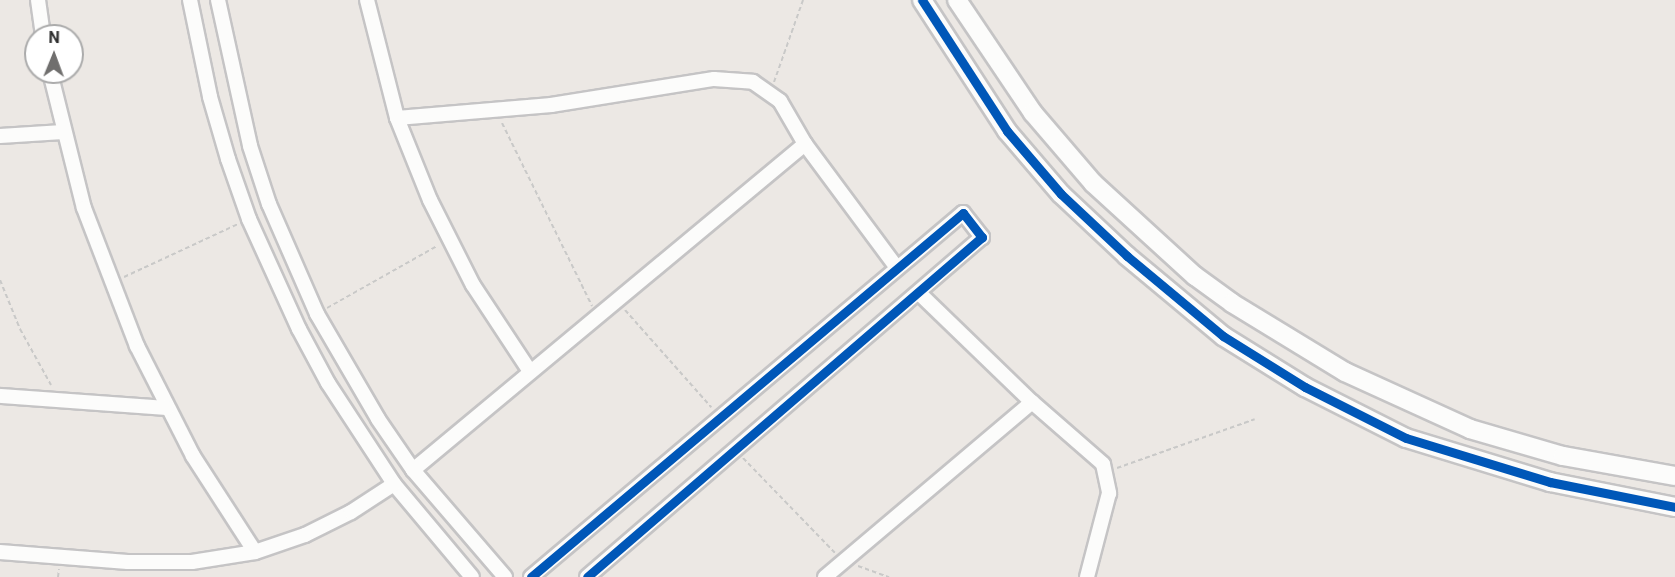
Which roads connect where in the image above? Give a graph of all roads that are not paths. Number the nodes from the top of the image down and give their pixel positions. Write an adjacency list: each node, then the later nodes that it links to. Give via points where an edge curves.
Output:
1 (38, 0): 7 (street)
2 (190, 0): 21 (street, via 210,97 249,219 298,329)
3 (218, 0): 19 (street, via 250,146 269,204 317,314 378,419)
4 (367, 0): 9 (street)
5 (922, 0): 22 (street, via 1001,122 1061,194 1126,256 1223,336 1305,387 1406,438 1550,482)
6 (957, 0): 20 (street, via 1033,112 1093,183 1195,276 1260,322 1345,372 1470,429 1563,456)
7 (42, 24)
8 (53, 84): 10 (street)
9 (397, 118): 12 (street, via 496,111 714,79 753,82 770,92); 15 (street, via 449,240)
10 (63, 132): 11 (street); 18 (street, via 110,283)
11 (0, 136)
12 (805, 144): 13 (street); 15 (street)
13 (897, 268): 14 (street, via 963,213 982,237); 27 (street)
14 (919, 293): 17 (street); 28 (street)
15 (529, 370): 19 (street)
16 (0, 396): 18 (street)
17 (1032, 402): 29 (street); 30 (street, via 1092,451 1106,472 1109,493)
18 (166, 408): 24 (street)
19 (413, 470): 26 (street)
20 (1675, 476)
21 (394, 484): 24 (street, via 333,522); 25 (street)
22 (1675, 507)
23 (0, 552): 24 (street, via 128,562 192,562)
24 (255, 552)
25 (472, 577)
26 (505, 577)
27 (531, 577)
28 (587, 577)
29 (825, 577)
30 (1087, 577)

